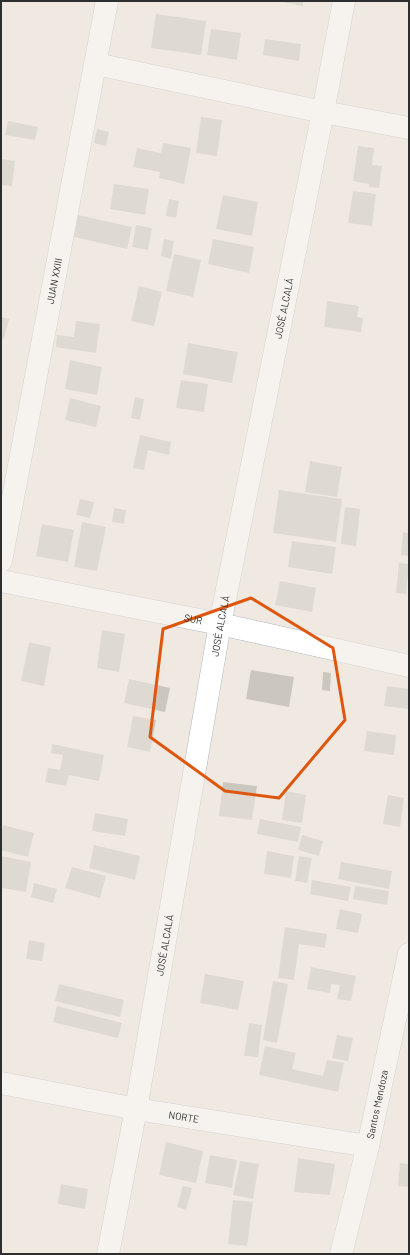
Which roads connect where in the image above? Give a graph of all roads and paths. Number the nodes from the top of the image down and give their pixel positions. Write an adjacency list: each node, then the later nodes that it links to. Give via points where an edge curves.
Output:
1 (107, 1): 3 (street, JUAN XXIII)
2 (344, 1): 4 (street, JOSÉ ALCALÁ)
3 (96, 64): 4 (street); 6 (street, JUAN XXIII)
4 (323, 112): 5 (street); 8 (street, JOSÉ ALCALÁ)
5 (409, 128)
6 (1, 561)
7 (1, 581): 8 (street, SUR)
8 (220, 624): 9 (street, SUR); 12 (street, JOSÉ ALCALÁ)
9 (409, 666)
10 (409, 954): 13 (street, Santos Mendoza)
11 (1, 1083): 12 (street, NORTE)
12 (136, 1109): 13 (street, NORTE); 14 (street, JOSÉ ALCALÁ)
13 (368, 1146): 15 (street, Santos Mendoza)
14 (108, 1254)
15 (341, 1254)

